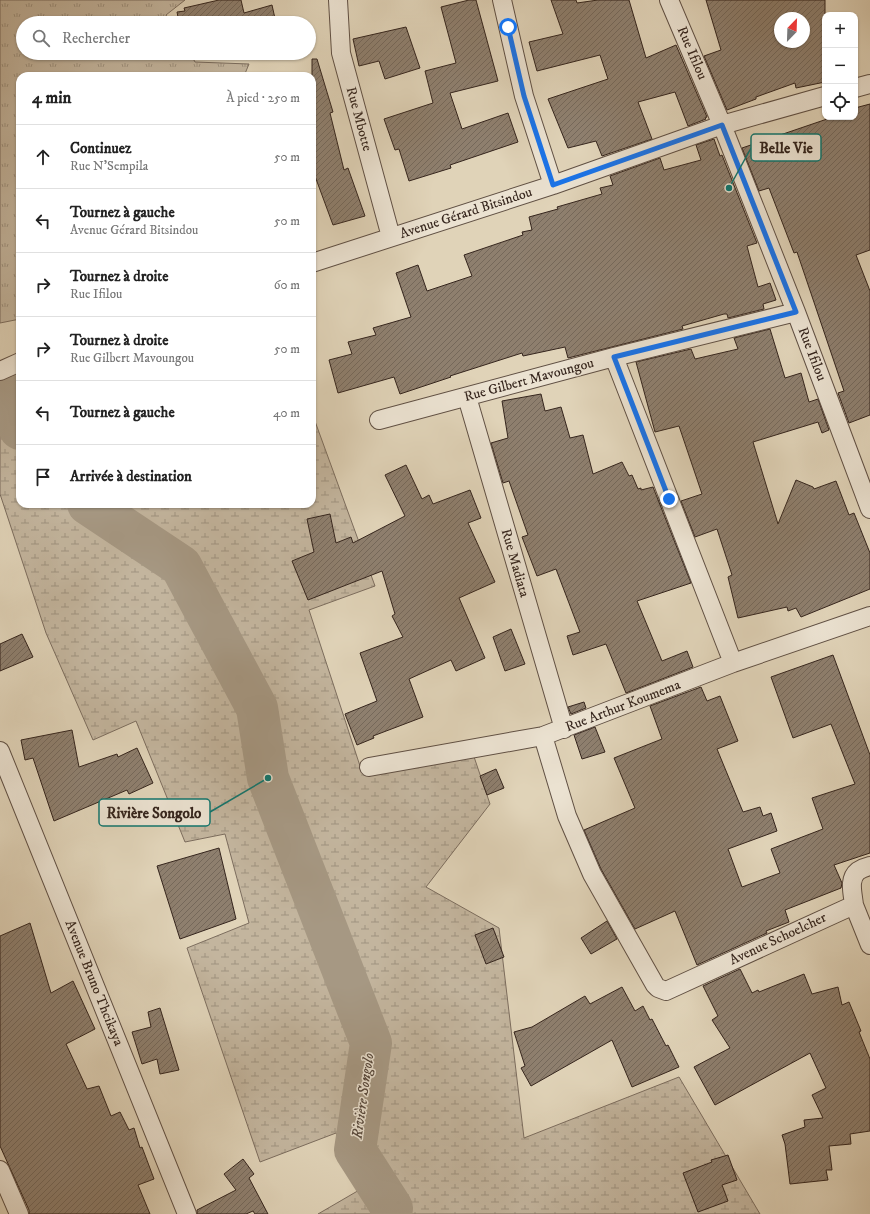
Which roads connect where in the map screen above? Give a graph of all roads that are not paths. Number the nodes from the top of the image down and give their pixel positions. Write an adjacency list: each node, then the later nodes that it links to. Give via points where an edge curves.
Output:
1 (338, 0): 9 (street, Rue Mbotte, via 341,53)
2 (502, 0): 8 (street, via 524,96)
3 (669, 0): 7 (street, Rue Ifilou)
4 (870, 84): 5 (street)
5 (858, 87)
6 (822, 97): 7 (street, Avenue Gérard Bitsindou)
7 (722, 125): 8 (street, Avenue Gérard Bitsindou); 11 (street, Rue Ifilou)
8 (553, 185): 9 (street, Avenue Gérard Bitsindou)
9 (391, 237): 10 (street, Avenue Gérard Bitsindou)
10 (316, 262)
11 (796, 312): 12 (street, Rue Gilbert Mavoungou); 17 (street, Rue Ifilou)
12 (614, 357): 15 (street, Rue Gilbert Mavoungou); 19 (street)
13 (16, 364): 14 (street)
14 (0, 371)
15 (466, 397): 16 (street, Rue Gilbert Mavoungou); 20 (street, Rue Madiata)
16 (379, 420)
17 (870, 509)
18 (870, 616): 19 (street, Rue Arthur Koumema)
19 (733, 663): 20 (street, Rue Arthur Koumema)
20 (564, 729): 21 (street, Rue Arthur Koumema)
21 (543, 736): 23 (street, Rue Arthur Koumema); 25 (street, Avenue Schoelcher, via 567,816 592,874 658,988 666,991)
22 (0, 751): 29 (street, Avenue Bruno Thcikaya)
23 (369, 767)
24 (870, 866): 25 (street, via 858,870 854,876 851,884)
25 (854, 905): 26 (street)
26 (870, 945)
27 (0, 1170): 28 (street)
28 (19, 1214)
29 (187, 1214)

